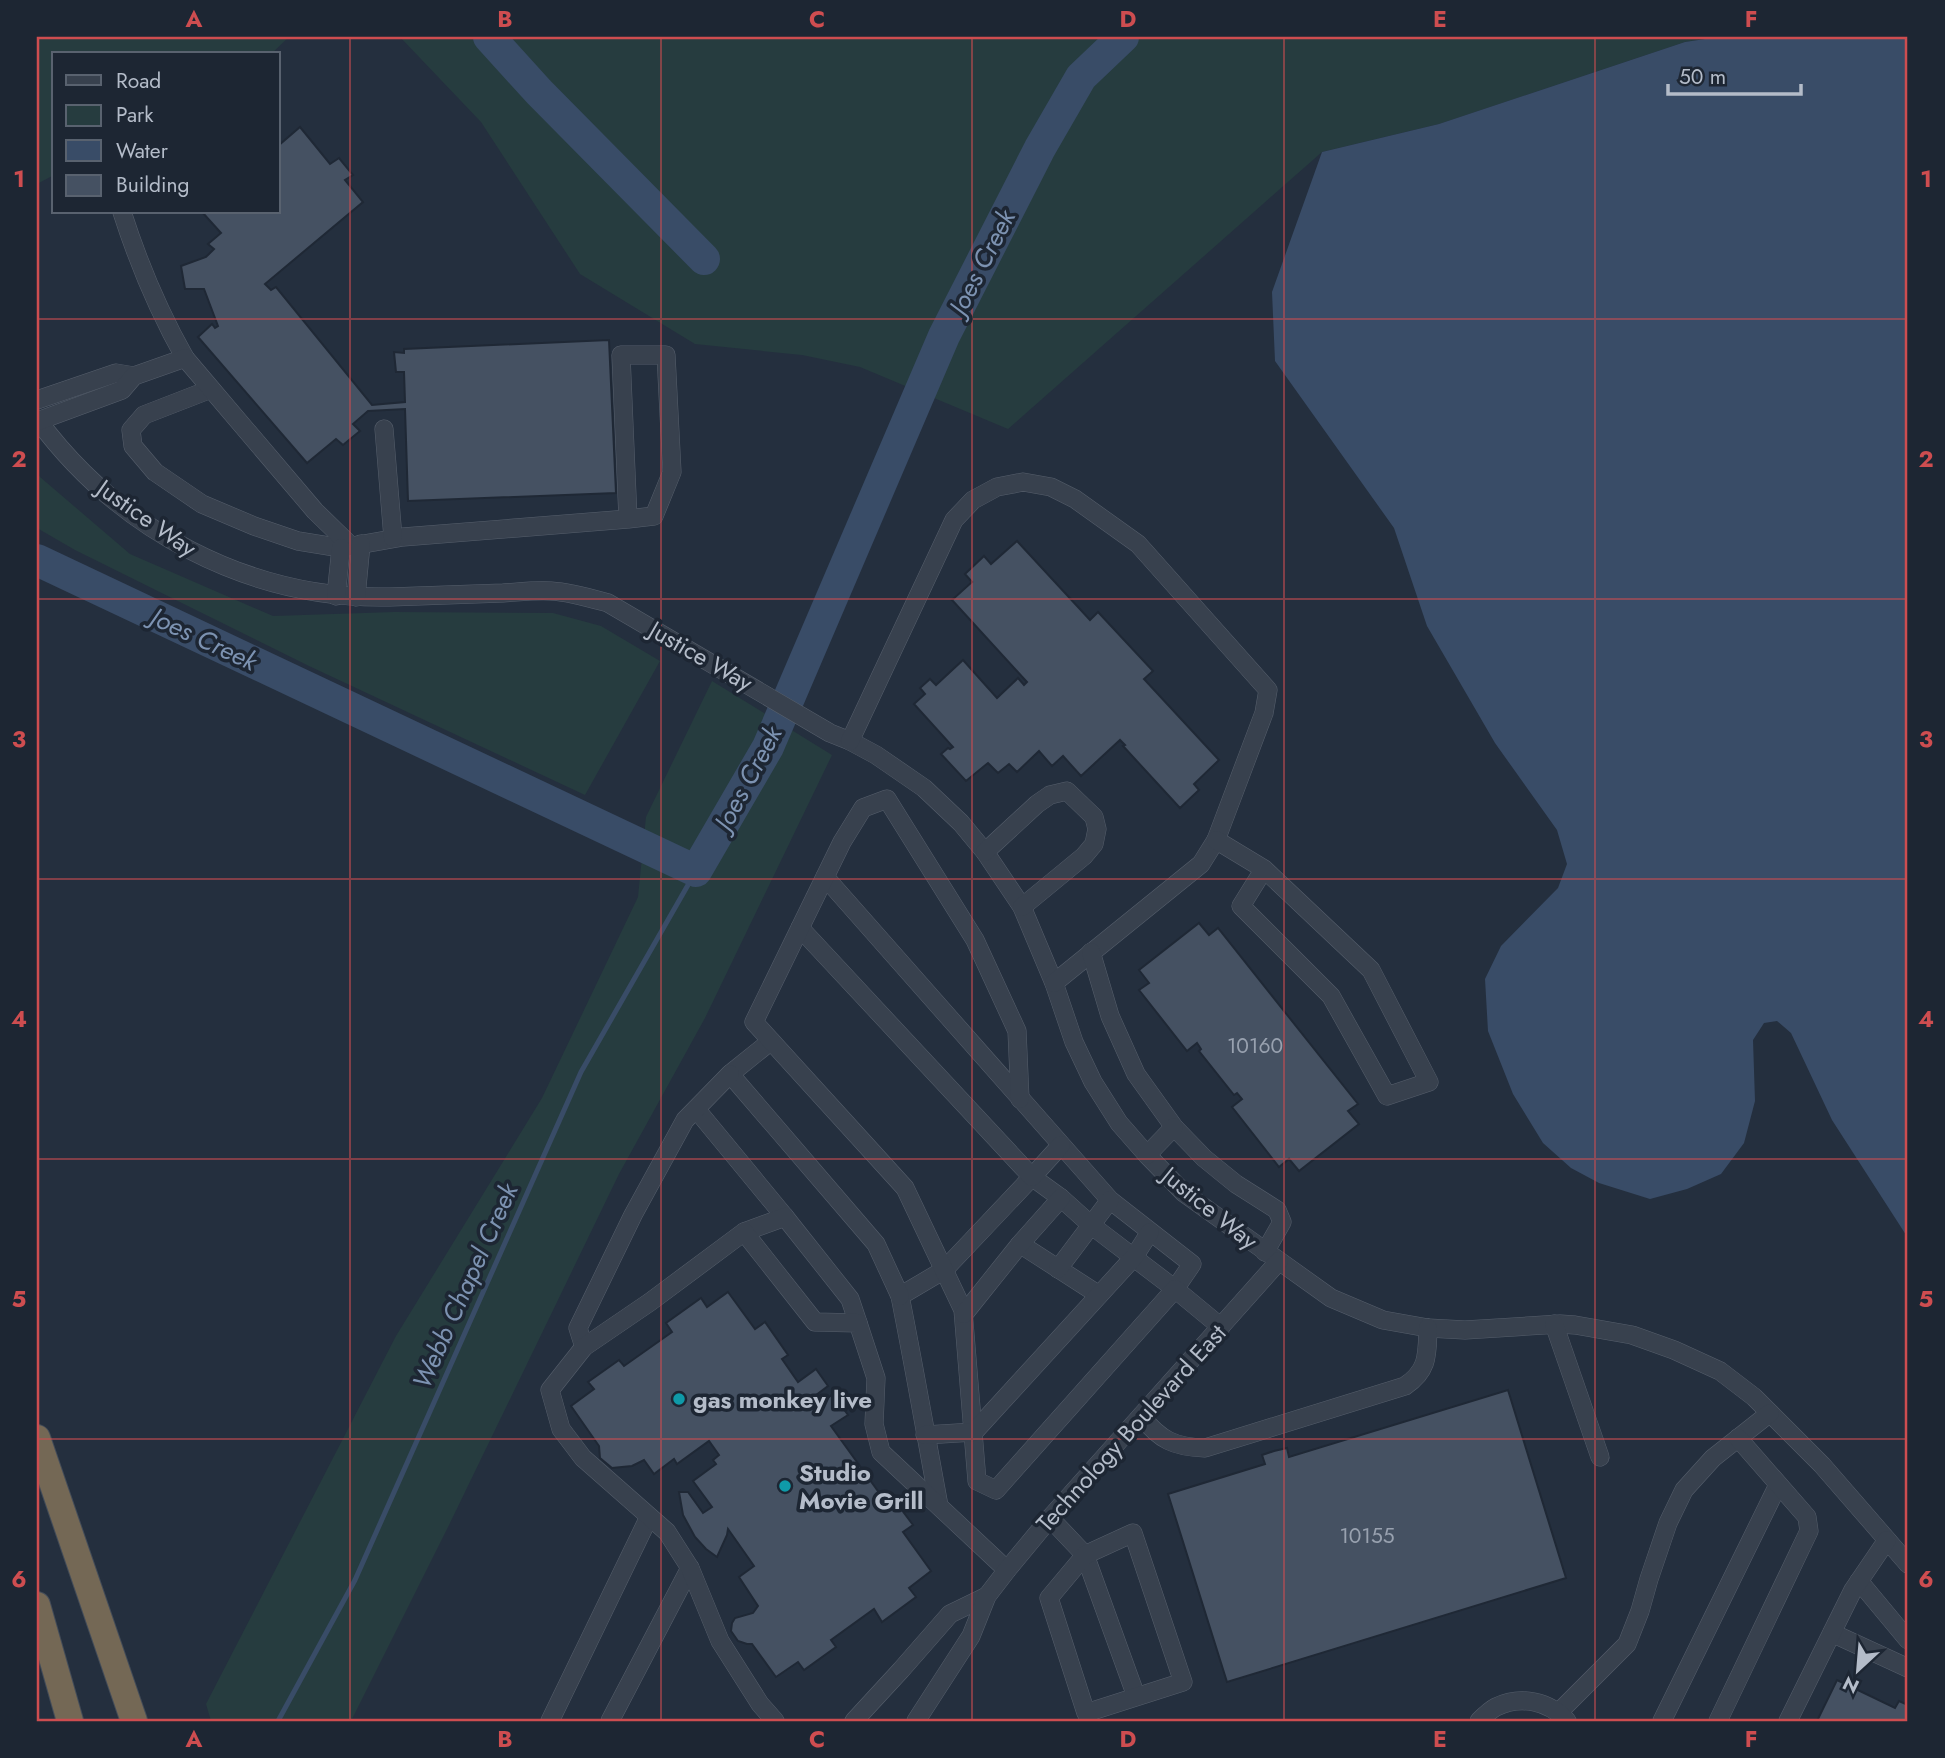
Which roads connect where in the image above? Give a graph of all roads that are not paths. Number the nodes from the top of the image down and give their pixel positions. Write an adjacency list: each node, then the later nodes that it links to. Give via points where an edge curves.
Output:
1 (123, 214): 2 (street, via 167,327)
2 (185, 359): 3 (street); 4 (street)
3 (134, 376): 5 (street, via 116,373); 6 (street, via 122,390)
4 (211, 389): 10 (street, via 315,512); 10 (street, via 144,415 131,430 133,446 155,472 202,504 254,526 298,541)
5 (37, 400)
6 (37, 420): 11 (street, Justice Way, via 108,495 173,542 256,578)
7 (384, 429): 9 (street)
8 (628, 519): 8 (street, via 621,355 666,355 672,472 654,516); 9 (street)
9 (393, 538): 10 (street)
10 (351, 546): 11 (street); 12 (street)
11 (336, 596): 12 (street, Justice Way)
12 (356, 597): 13 (street, Justice Way, via 551,591 608,603)
13 (850, 741): 14 (street, via 954,520 973,500 997,487 1023,482 1051,486 1138,544 1268,690 1264,713); 15 (street, Justice Way, via 924,788)
14 (1216, 840): 16 (street); 20 (street, via 1200,864)
15 (985, 852): 18 (street, Justice Way); 18 (street, via 1050,795 1068,791 1094,817 1094,844)
16 (1264, 869): 16 (street, via 1371,970 1429,1082 1387,1096 1331,996 1241,906)
17 (825, 877): 19 (street); 24 (street); 24 (street, via 863,808 887,799 975,940 1017,1031)
18 (1021, 907): 21 (street, Justice Way)
19 (800, 928): 22 (street, via 754,1022); 29 (street)
20 (1091, 952): 21 (street); 26 (street, Technology Boulevard East, via 1110,1016 1136,1074)
21 (1054, 983): 28 (street, Justice Way, via 1093,1082)
22 (771, 1041): 23 (street); 40 (street, via 905,1188)
23 (730, 1074): 25 (street); 43 (street, via 876,1244)
24 (1020, 1099): 27 (street)
25 (696, 1109): 32 (street); 49 (street, via 685,1120 639,1204 578,1328)
26 (1174, 1127): 28 (street); 38 (street, Technology Boulevard East, via 1236,1184 1278,1210 1282,1222)
27 (1060, 1145): 29 (street); 31 (street)
28 (1147, 1155): 38 (street, Justice Way, via 1184,1194)
29 (1032, 1177): 30 (street); 40 (street)
30 (1061, 1198): 33 (street); 36 (street)
31 (1111, 1200): 33 (street); 35 (street)
32 (786, 1217): 34 (street); 45 (street, via 850,1299)
33 (1091, 1225): 37 (street); 39 (street)
34 (744, 1232): 45 (street, via 816,1322); 49 (street)
35 (1150, 1233): 37 (street); 41 (street, via 1192,1264)
36 (1020, 1244): 39 (street); 44 (street)
37 (1134, 1257): 41 (street); 42 (street)
38 (1272, 1257): 47 (street, Technology Boulevard East); 48 (street, Justice Way, via 1331,1298 1383,1320)
39 (1058, 1269): 42 (street)
40 (944, 1270): 43 (street); 44 (street)
41 (1175, 1289): 47 (street); 52 (street, via 996,1490 977,1481)
42 (1099, 1295): 52 (street)
43 (900, 1296): 53 (street)
44 (964, 1314): 52 (street)
45 (858, 1323): 58 (street, via 876,1378 874,1424 881,1452)
46 (1554, 1324): 48 (street, Justice Way); 50 (street, Justice Way, via 1632,1335 1674,1350 1720,1371); 56 (street)
47 (1221, 1327): 51 (street, Technology Boulevard East)
48 (1427, 1328): 51 (street, via 1426,1362 1405,1386 1231,1440 1205,1448 1186,1447 1168,1442)
49 (584, 1347): 59 (street, via 550,1390 561,1429 583,1458)
50 (1770, 1413): 55 (street); 61 (street, Justice Way)
51 (1141, 1416): 60 (street, Technology Boulevard East)
52 (974, 1432): 53 (street)
53 (925, 1435): 58 (street)
54 (37, 1438): 75 (highway)
55 (1738, 1438): 57 (street); 73 (street, via 1684,1490 1668,1523 1627,1644)
56 (1600, 1457)
57 (1778, 1485): 82 (street); 83 (street, via 1807,1517 1810,1531)
58 (939, 1506): 65 (street)
59 (649, 1517): 64 (street, via 667,1532); 76 (street)
60 (1050, 1518): 62 (street); 65 (street, Technology Boulevard East)
61 (1887, 1540): 63 (street, Justice Way); 66 (street)
62 (1085, 1555): 72 (street); 72 (street, via 1049,1598 1086,1713); 72 (street, via 1133,1533 1183,1682)
63 (1908, 1564)
64 (690, 1568): 77 (street); 78 (street, via 720,1641)
65 (1007, 1570): 67 (street, Technology Boulevard East)
66 (1859, 1581): 69 (street); 70 (street)
67 (987, 1596): 79 (street, Technology Boulevard East, via 950,1614); 80 (street, Technology Boulevard East, via 971,1636)
68 (37, 1605): 74 (highway)
69 (1832, 1633): 71 (street); 84 (street)
70 (1908, 1640)
71 (1908, 1668)
72 (1136, 1696)
73 (1563, 1717): 81 (street, via 1538,1702 1516,1701 1494,1708)
74 (70, 1721)
75 (134, 1721)
76 (550, 1721)
77 (610, 1721)
78 (775, 1721)
79 (854, 1721)
80 (916, 1721)
81 (1479, 1721)
82 (1662, 1721)
83 (1718, 1721)
84 (1788, 1721)

